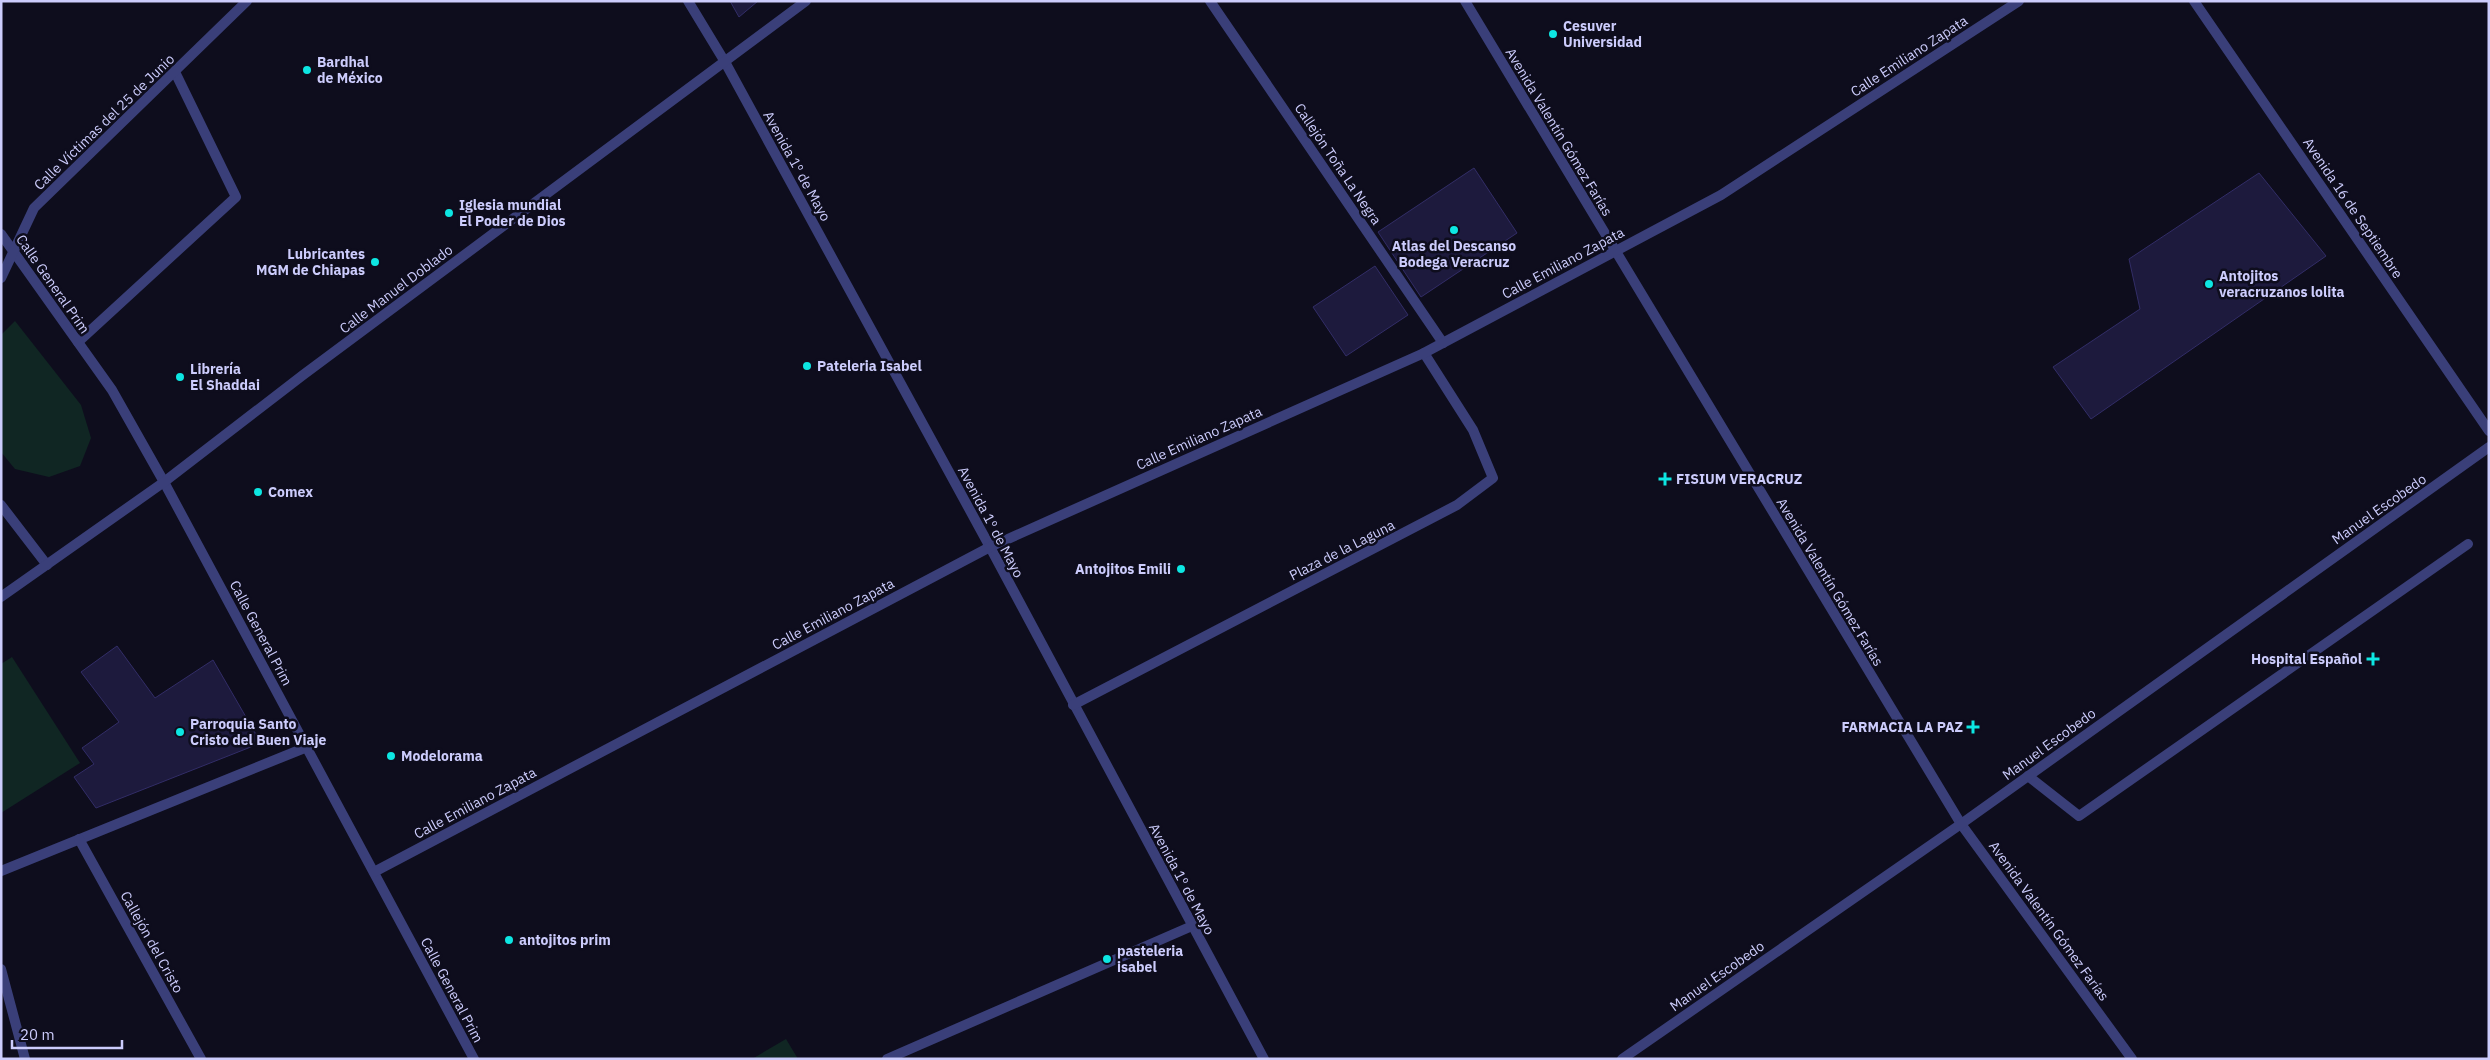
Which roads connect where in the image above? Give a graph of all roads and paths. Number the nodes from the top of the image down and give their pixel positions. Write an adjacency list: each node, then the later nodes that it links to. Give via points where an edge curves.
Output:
1 (247, 1): 9 (street, Calle Víctimas del 25 de Junio)
2 (688, 1): 8 (street, Avenida 1º de Mayo)
3 (806, 1): 8 (street, Calle Manuel Doblado)
4 (1210, 1): 15 (street, Callejón Toña La Negra)
5 (1465, 1): 12 (street, Avenida Valentín Gómez Farías)
6 (2019, 1): 12 (street, Calle Emiliano Zapata, via 1721,195)
7 (2194, 1): 17 (street, Avenida 16 de Septiembre)
8 (725, 62): 19 (street, Calle Manuel Doblado); 22 (street, Avenida 1º de Mayo)
9 (175, 72): 11 (street, Calle Víctimas del 25 de Junio, via 34,208); 14 (street, via 236,197)
10 (1, 234): 11 (street, Calle General Prim)
11 (14, 251): 13 (street, Calle Víctimas del 25 de Junio); 14 (street, Calle General Prim)
12 (1614, 251): 15 (street, Calle Emiliano Zapata); 28 (street, Avenida Valentín Gómez Farías)
13 (1, 278)
14 (78, 342): 19 (street, Calle General Prim, via 112,390)
15 (1443, 343): 16 (street, Calle Emiliano Zapata)
16 (1424, 353): 22 (street, Calle Emiliano Zapata); 25 (street, Plaza de la Laguna, via 1473,430 1493,478 1457,505)
17 (2489, 431)
18 (2489, 448): 27 (street, Manuel Escobedo)
19 (164, 482): 23 (street, Calle Manuel Doblado); 26 (street, Calle General Prim)
20 (1, 505): 23 (street)
21 (2468, 544): 27 (street, via 2079,816)
22 (990, 546): 25 (street, Avenida 1º de Mayo); 31 (street, Calle Emiliano Zapata)
23 (47, 565): 24 (street, Calle Manuel Doblado)
24 (1, 597)
25 (1073, 705): 32 (street, Avenida 1º de Mayo)
26 (307, 747): 29 (street); 31 (street, Calle General Prim)
27 (2028, 776): 28 (street, Manuel Escobedo)
28 (1961, 824): 39 (street, Manuel Escobedo); 40 (street, Avenida Valentín Gómez Farías)
29 (79, 839): 30 (street); 35 (street, Callejón del Cristo)
30 (1, 871)
31 (374, 872): 36 (street, Calle General Prim)
32 (1192, 926): 37 (street); 38 (street, Avenida 1º de Mayo)
33 (1, 969): 34 (street)
34 (25, 1059)
35 (201, 1059)
36 (474, 1059)
37 (887, 1059)
38 (1264, 1059)
39 (1622, 1059)
40 (2132, 1059)

